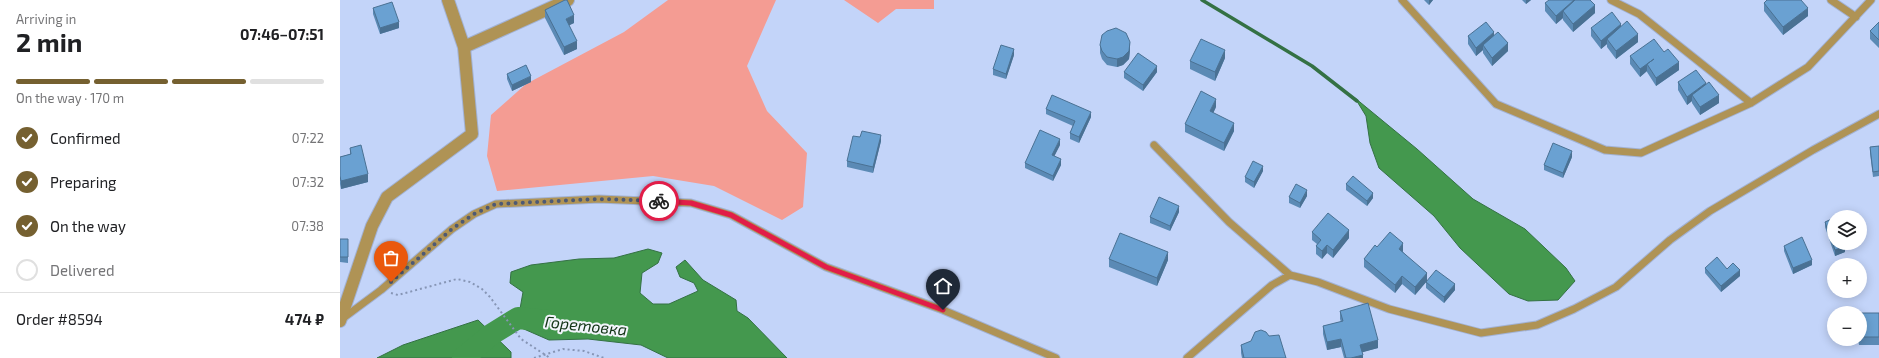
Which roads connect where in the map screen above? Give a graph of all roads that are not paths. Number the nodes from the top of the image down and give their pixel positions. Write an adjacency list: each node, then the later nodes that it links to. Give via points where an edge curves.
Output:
1 (448, 0): 8 (street)
2 (568, 0): 8 (street)
3 (1402, 0): 9 (lane, via 1496,104 1605,150 1641,153)
4 (1611, 0): 9 (lane, via 1639,14)
5 (1831, 0): 7 (lane)
6 (1871, 0): 7 (lane)
7 (1856, 17): 9 (lane, via 1808,67)
8 (464, 47): 13 (street, via 472,134 387,197 372,226)
9 (1750, 103)
10 (1879, 114): 12 (lane, via 1710,211 1670,240 1616,287 1537,325 1481,333 1389,310 1318,282)
11 (1154, 145): 12 (lane, via 1229,222)
12 (1290, 275): 15 (lane, via 1272,285)
13 (341, 315): 14 (lane, via 381,290 452,229 474,214 496,204 598,199 691,203 731,215 826,267 943,310)
14 (1056, 358)
15 (1187, 358)

